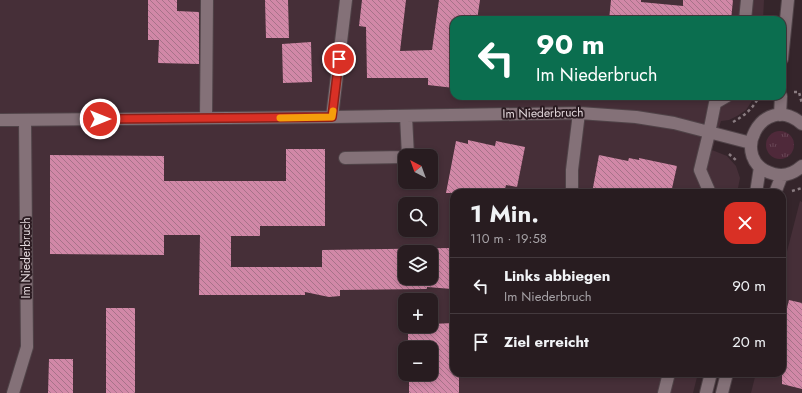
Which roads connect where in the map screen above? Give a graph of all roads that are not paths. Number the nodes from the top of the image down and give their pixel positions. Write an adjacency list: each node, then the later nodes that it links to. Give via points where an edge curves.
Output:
1 (207, 0): 13 (street)
2 (346, 0): 12 (street)
3 (747, 0): 5 (street)
4 (788, 0): 6 (street)
5 (745, 16)
6 (786, 16)
7 (720, 100): 17 (street, via 715,103)
8 (781, 100): 10 (street)
9 (579, 112): 11 (street, Im Niederbruch); 17 (street, Im Niederbruch, via 636,116); 25 (street)
10 (780, 115): 16 (street); 18 (street, via 763,121 754,132)
11 (406, 116): 12 (street, Im Niederbruch); 19 (street)
12 (332, 117): 13 (street, Im Niederbruch)
13 (206, 118): 15 (street, Im Niederbruch)
14 (0, 120): 15 (street, Im Niederbruch)
15 (25, 120): 32 (street, Im Niederbruch, via 26,347)
16 (802, 124)
17 (710, 133): 18 (street, Im Niederbruch); 26 (street, via 700,170)
18 (751, 143): 23 (street, via 752,156)
19 (408, 149)
20 (398, 157): 21 (street)
21 (345, 158)
22 (802, 166): 24 (street, via 793,173)
23 (760, 167): 24 (street, via 772,174); 27 (street)
24 (782, 175): 28 (street)
25 (572, 189)
26 (708, 189)
27 (757, 189)
28 (777, 189)
29 (668, 377): 33 (street)
30 (710, 377): 34 (street)
31 (726, 377): 35 (street)
32 (13, 393)
33 (664, 393)
34 (706, 393)
35 (722, 393)

